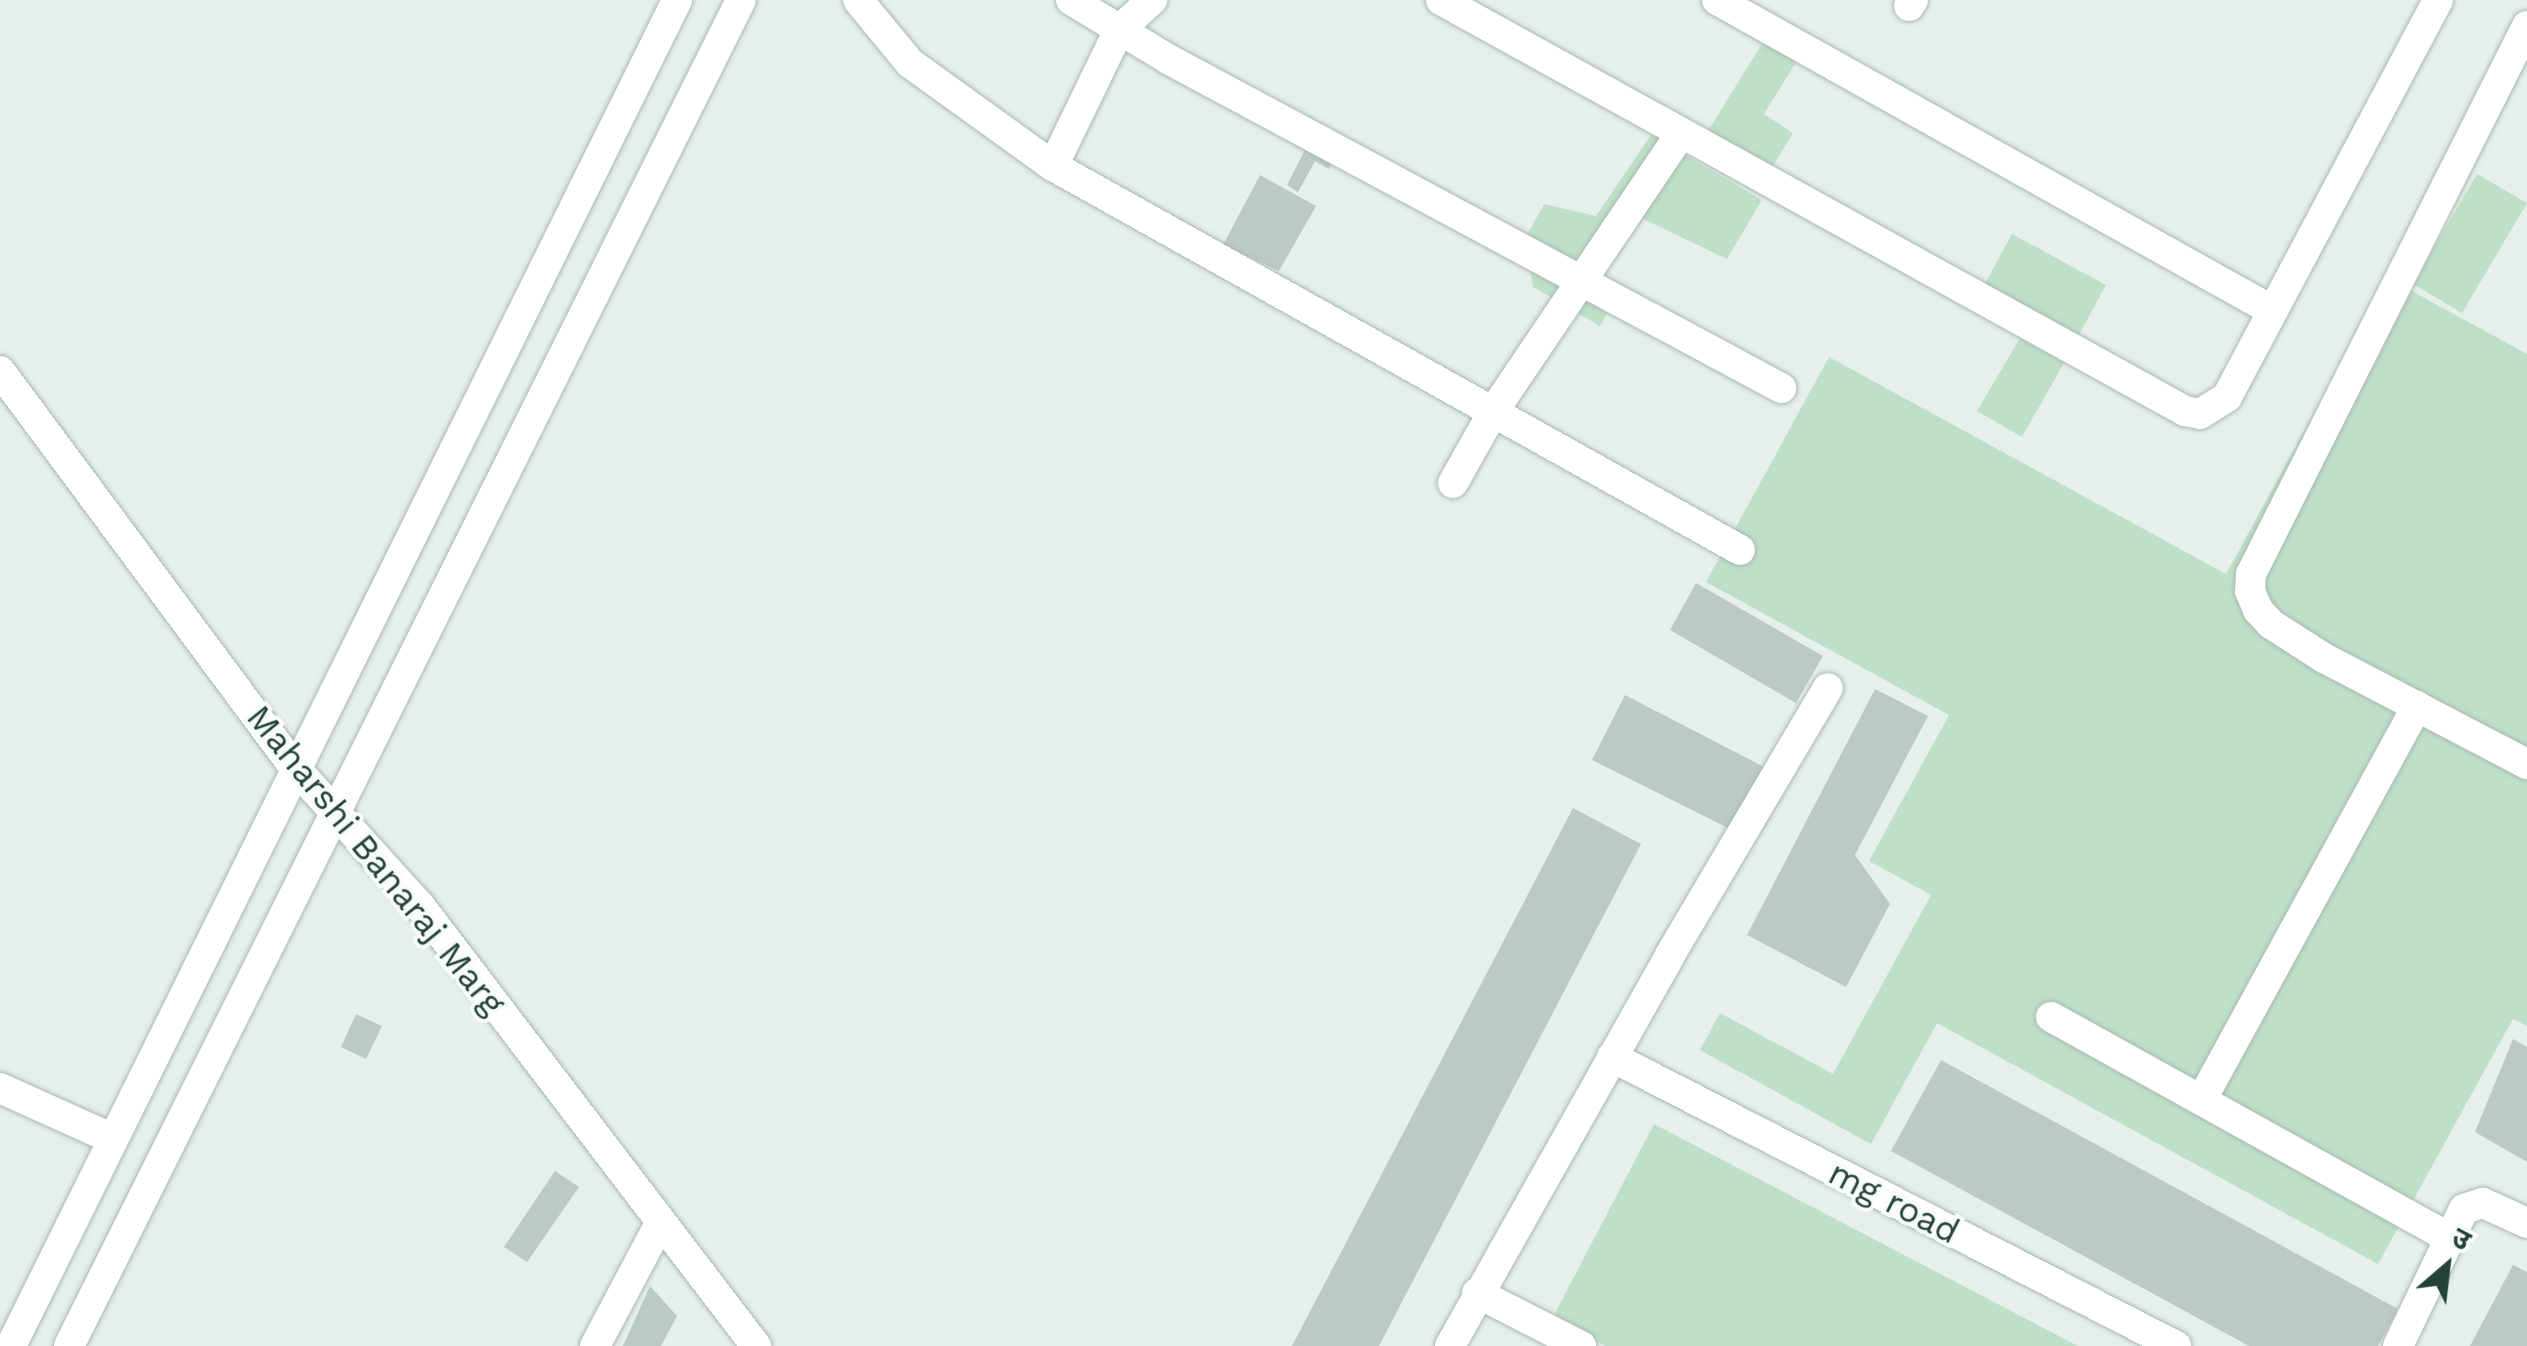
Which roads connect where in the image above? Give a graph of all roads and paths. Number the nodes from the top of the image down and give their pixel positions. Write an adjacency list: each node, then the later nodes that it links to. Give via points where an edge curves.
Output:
1 (677, 0): 23 (street)
2 (741, 0): 24 (street)
3 (858, 0): 12 (street, via 910,63)
4 (1071, 0): 10 (street)
5 (1152, 0): 10 (street)
6 (1441, 0): 11 (street)
7 (1717, 0): 14 (street)
8 (2438, 0): 14 (street)
9 (2527, 26): 21 (street, via 2250,574 2250,591 2271,624)
10 (1119, 30): 12 (street); 13 (street)
11 (1681, 133): 13 (street); 14 (street, via 2185,411 2200,414 2227,397)
12 (1052, 166): 17 (street)
13 (1584, 282): 16 (street); 17 (street)
14 (2272, 311)
15 (0, 371): 23 (street, Maharshi Banaraj Marg)
16 (1781, 388)
17 (1493, 412): 18 (street); 19 (street)
18 (1453, 483)
19 (1740, 550)
20 (1828, 688): 26 (street)
21 (2417, 706): 22 (street); 28 (street)
22 (2527, 764)
23 (296, 768): 24 (street, Maharshi Banaraj Marg); 29 (street)
24 (336, 811): 30 (street, Maharshi Banaraj Marg, via 420,906); 35 (street)
25 (2050, 1017): 28 (street)
26 (1612, 1057): 33 (street); 40 (street, mg road)
27 (0, 1088): 29 (street)
28 (2202, 1099): 32 (street)
29 (113, 1140): 34 (street)
30 (660, 1223): 36 (street); 37 (street, Maharshi Banaraj Marg)
31 (2527, 1223): 32 (street, via 2498,1207 2472,1204)
32 (2450, 1238): 41 (street)
33 (1477, 1293): 38 (street); 39 (street)
34 (11, 1346)
35 (69, 1346)
36 (595, 1346)
37 (756, 1346)
38 (1450, 1346)
39 (1582, 1346)
40 (2176, 1346)
41 (2398, 1346)

